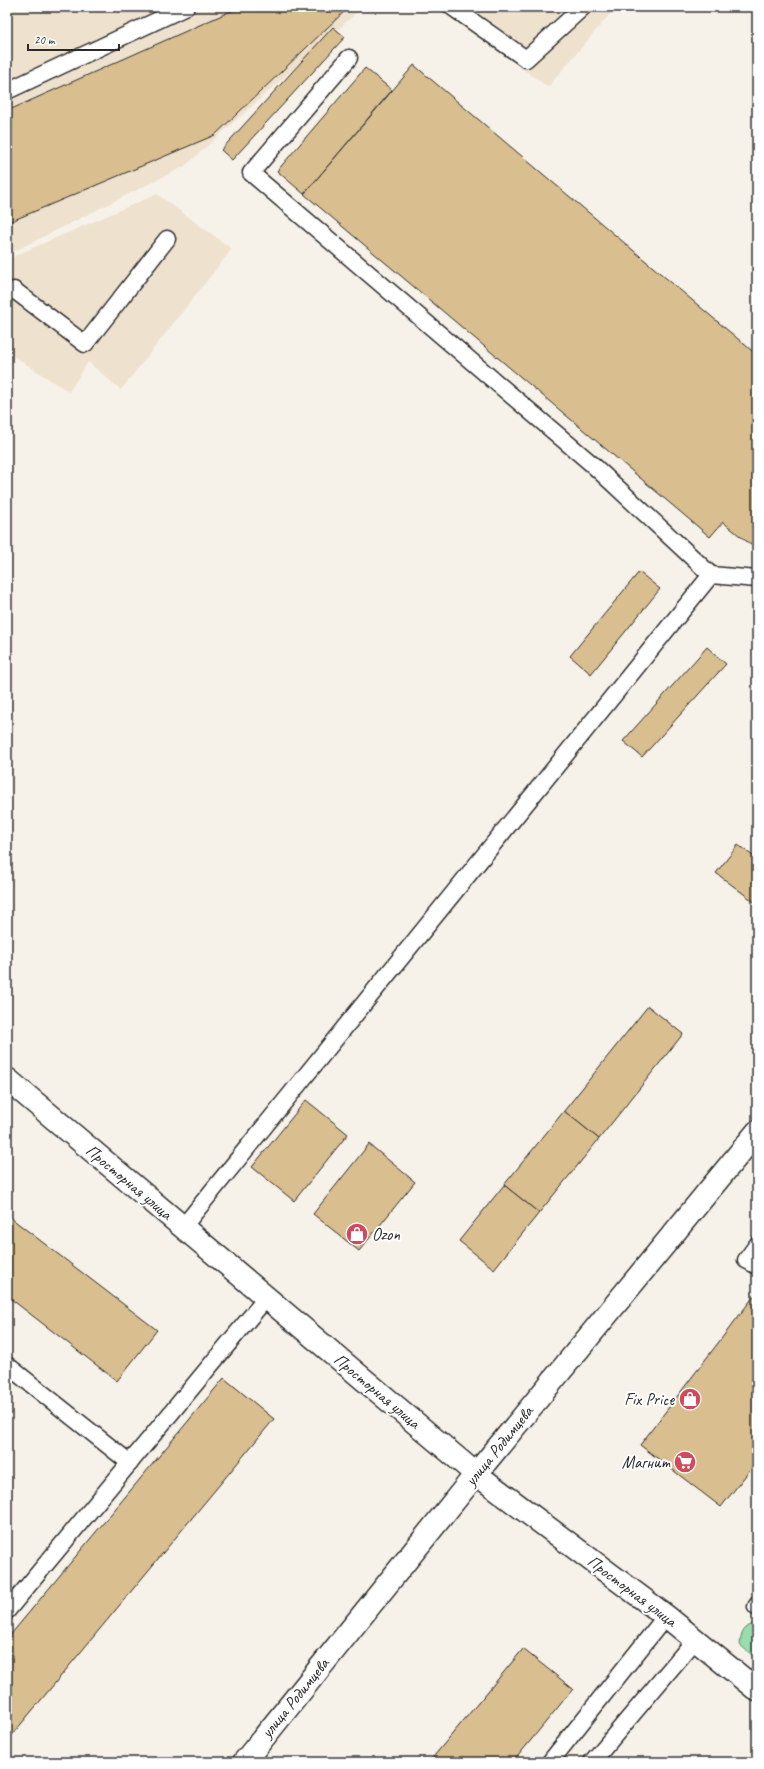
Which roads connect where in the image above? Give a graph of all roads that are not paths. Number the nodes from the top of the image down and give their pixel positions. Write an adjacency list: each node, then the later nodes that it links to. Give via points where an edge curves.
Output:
1 (186, 7): 5 (lane)
2 (452, 7): 3 (lane, via 526,59)
3 (579, 8)
4 (349, 58): 8 (lane, via 251,173 593,465)
5 (7, 91)
6 (167, 239): 7 (lane, via 85,344 14,290)
7 (7, 293)
8 (711, 575): 9 (lane); 12 (lane)
9 (757, 579)
10 (7, 1079): 12 (street, Просторная улица)
11 (757, 1132): 18 (street, улица Родимцева)
12 (183, 1227): 15 (street, Просторная улица)
13 (757, 1245): 14 (lane, via 746,1260)
14 (757, 1266)
15 (267, 1297): 17 (lane); 18 (street, Просторная улица)
16 (7, 1365): 17 (lane)
17 (130, 1463): 19 (lane)
18 (476, 1474): 20 (street, Просторная улица); 23 (street, улица Родимцева)
19 (7, 1612)
20 (666, 1616): 21 (street, Просторная улица); 24 (lane)
21 (695, 1640): 22 (street, Просторная улица); 25 (lane)
22 (757, 1690)
23 (244, 1762)
24 (550, 1762)
25 (592, 1762)

